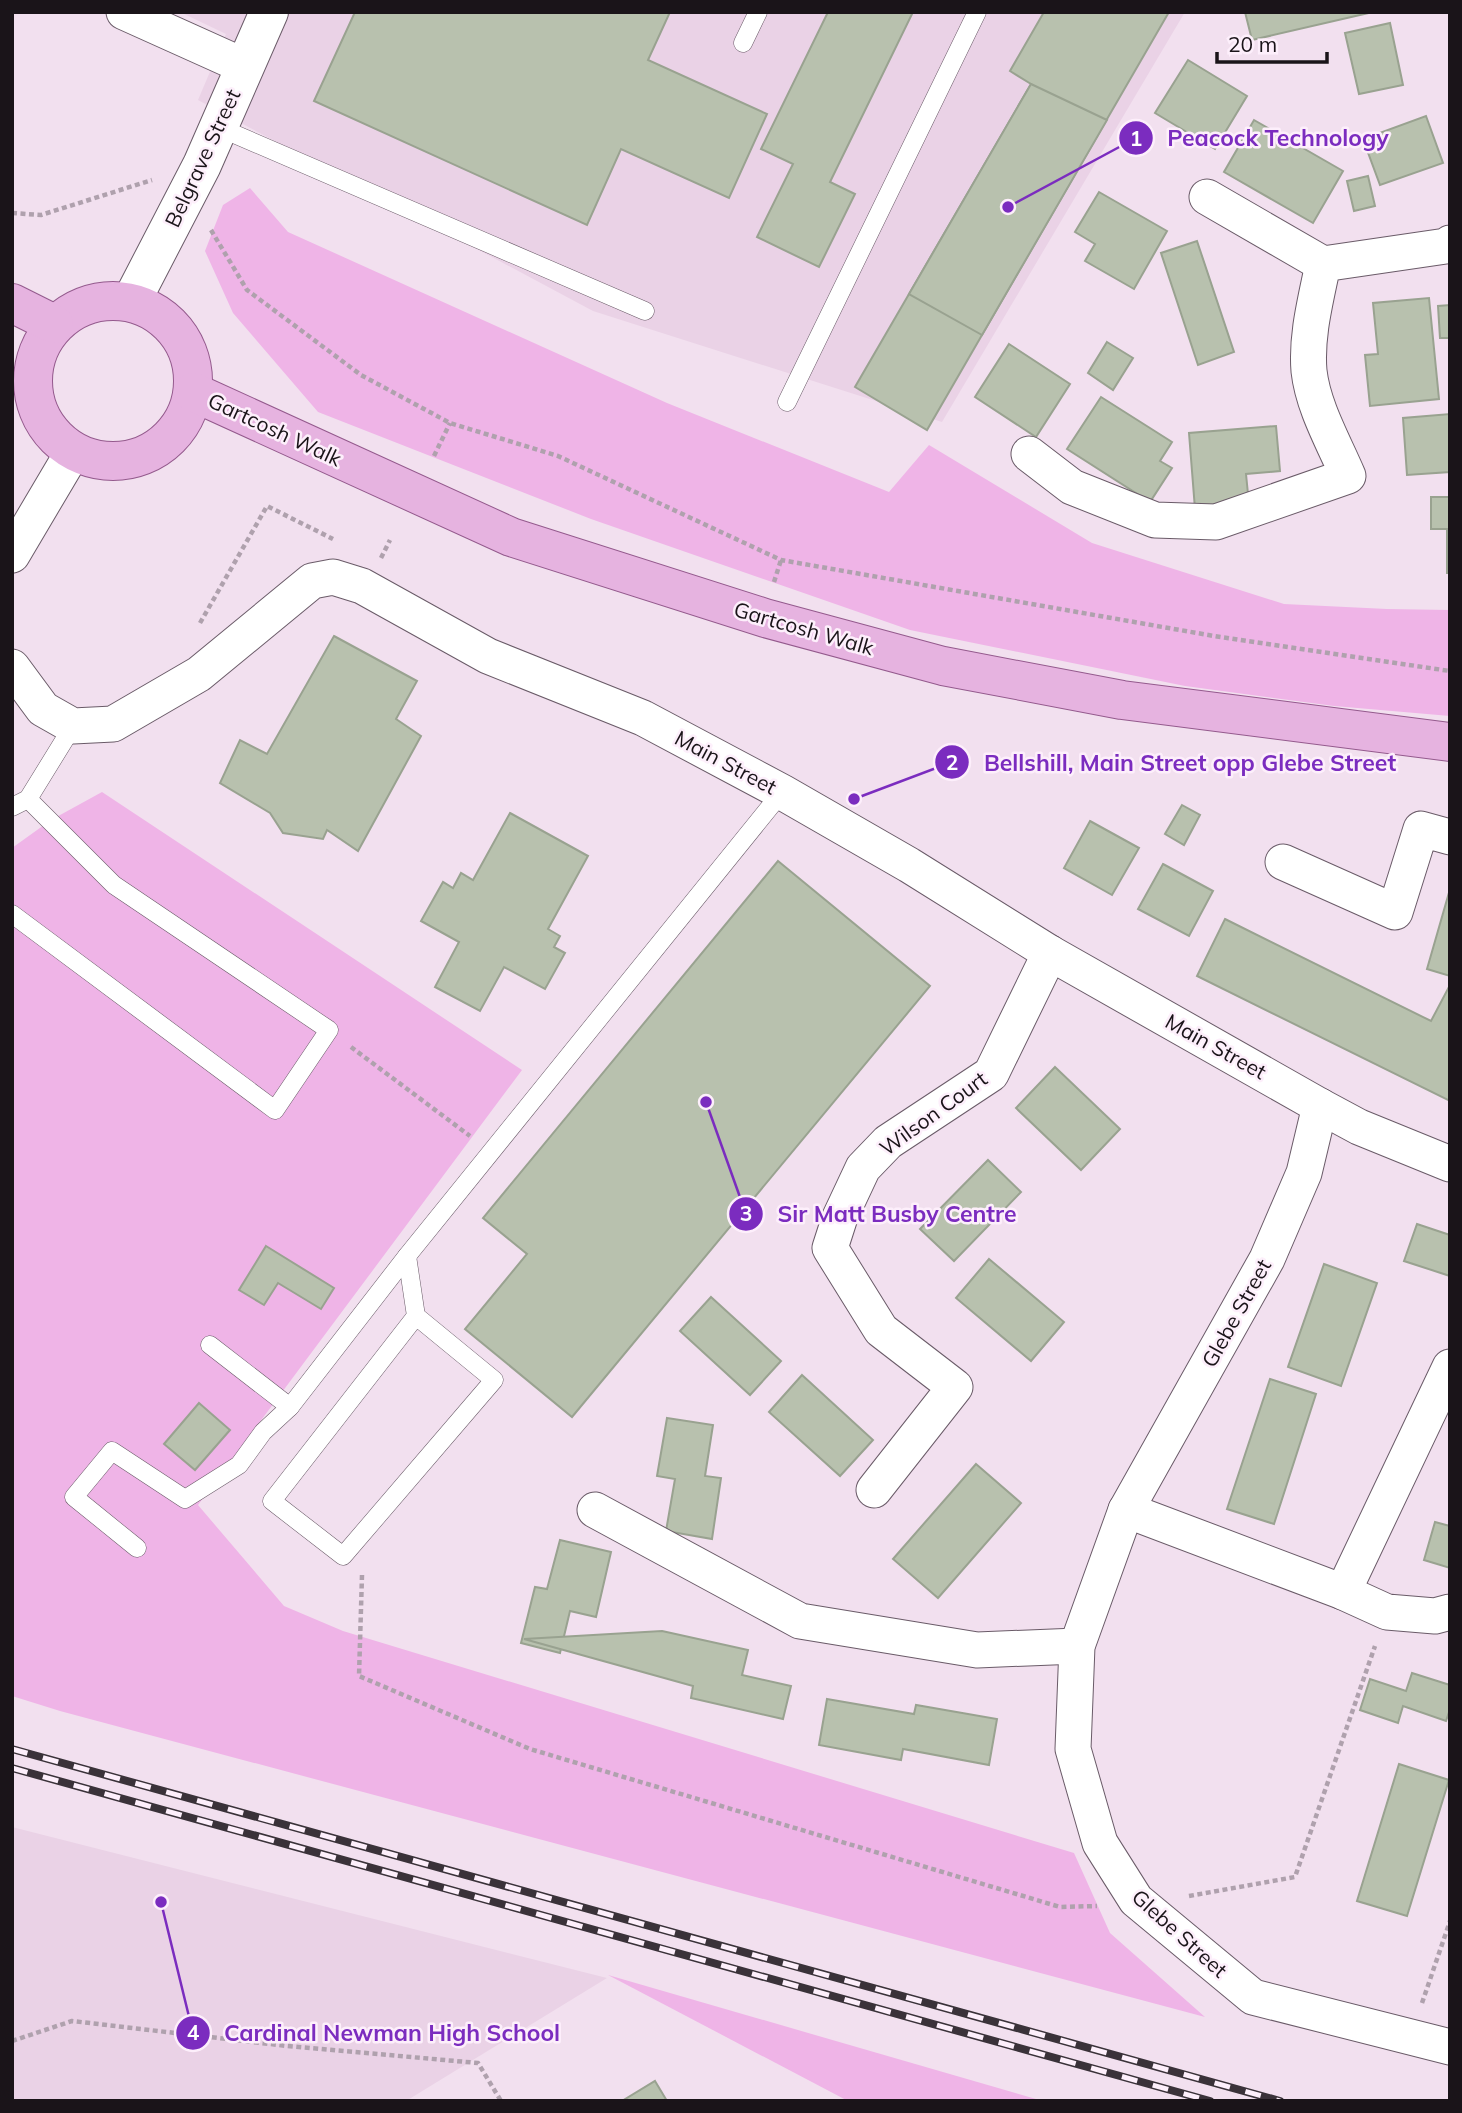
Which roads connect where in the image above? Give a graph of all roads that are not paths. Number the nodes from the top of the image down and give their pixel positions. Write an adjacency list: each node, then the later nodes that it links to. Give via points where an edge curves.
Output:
1 (124, 12): 6 (street)
2 (269, 12): 6 (street, Belgrave Street)
3 (758, 12): 5 (lane)
4 (977, 12): 16 (lane)
5 (743, 43)
6 (244, 66): 7 (street, Belgrave Street)
7 (218, 127): 11 (street, Belgrave Street); 13 (lane)
8 (1207, 197): 10 (street)
9 (1450, 243): 10 (street)
10 (1323, 264): 18 (street, via 1311,325 1309,371 1319,410 1348,476 1216,522 1155,520 1072,487)
11 (131, 302): 14 (main road, Gartcosh Walk, via 98,301 71,311); 15 (main road, Gartcosh Walk, via 162,317 181,338 192,364)
12 (12, 303): 14 (main road)
13 (645, 311)
14 (54, 324): 17 (main road, Gartcosh Walk, via 33,365 32,394 51,434)
15 (193, 392): 17 (main road, Gartcosh Walk, via 185,419 155,450 125,461 98,460); 22 (main road, Gartcosh Walk, via 511,537 765,618 943,666 1122,700)
16 (787, 402)
17 (73, 452): 19 (street)
18 (1029, 454)
19 (12, 555)
20 (12, 667): 21 (street, via 43,709)
21 (74, 726): 23 (street, Main Street, via 113,723 134,711 198,674 312,581 333,577 362,586 488,656 643,718); 24 (lane)
22 (1450, 742)
23 (782, 792): 28 (street, Main Street); 31 (lane)
24 (20, 803): 27 (lane, via 114,885 328,1030 275,1110)
25 (1450, 837): 26 (street, via 1421,829 1395,912)
26 (1283, 862)
27 (12, 914)
28 (1050, 953): 29 (street, Main Street); 36 (street, Wilson Court, via 990,1074 888,1142 863,1168 840,1216 830,1248 881,1330 955,1387)
29 (1320, 1106): 30 (street, Main Street); 38 (street, Glebe Street, via 1304,1173 1266,1259)
30 (1450, 1164)
31 (407, 1256): 32 (lane); 35 (lane)
32 (416, 1316): 32 (lane, via 272,1501 342,1556 494,1380)
33 (210, 1345): 35 (lane)
34 (1450, 1367): 40 (street)
35 (290, 1407): 39 (lane, via 262,1432 239,1465 185,1499 112,1451 74,1497)
36 (874, 1490)
37 (594, 1510): 42 (street, via 800,1621 977,1650)
38 (1126, 1510): 40 (street); 42 (street, Glebe Street)
39 (137, 1548)
40 (1343, 1592): 41 (street, via 1387,1612 1435,1616)
41 (1450, 1612)
42 (1077, 1646): 43 (street, Glebe Street, via 1073,1749 1100,1843 1136,1900 1253,1997)
43 (1450, 2047)

